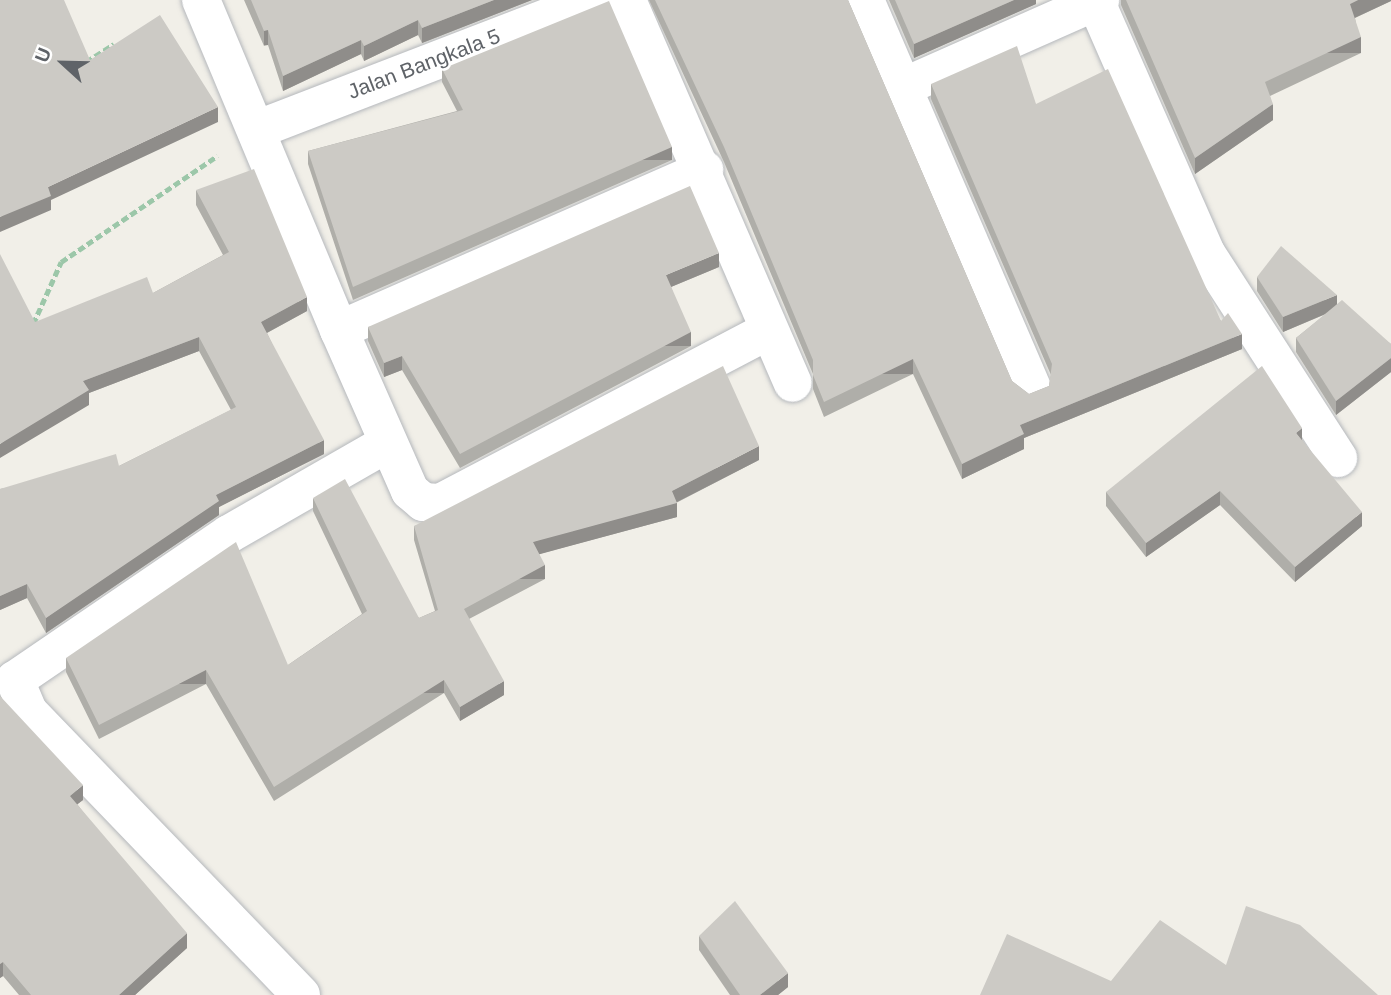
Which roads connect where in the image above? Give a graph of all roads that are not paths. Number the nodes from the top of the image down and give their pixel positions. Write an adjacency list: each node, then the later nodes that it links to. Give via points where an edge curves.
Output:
1 (201, 0): 7 (street)
2 (593, 0): 7 (street, Jalan Bangkala 5)
3 (627, 0): 8 (street)
4 (864, 0): 6 (street)
5 (1097, 1): 6 (street); 14 (street, via 1206,253)
6 (901, 88): 12 (street)
7 (256, 130): 9 (street)
8 (704, 170): 9 (street); 10 (street)
9 (340, 330): 13 (street)
10 (768, 331): 11 (street); 13 (street, via 440,503 423,502 410,491)
11 (793, 383)
12 (1032, 387)
13 (386, 444): 15 (street, via 229,534 15,680 28,711)
14 (1338, 458)
15 (301, 995)

